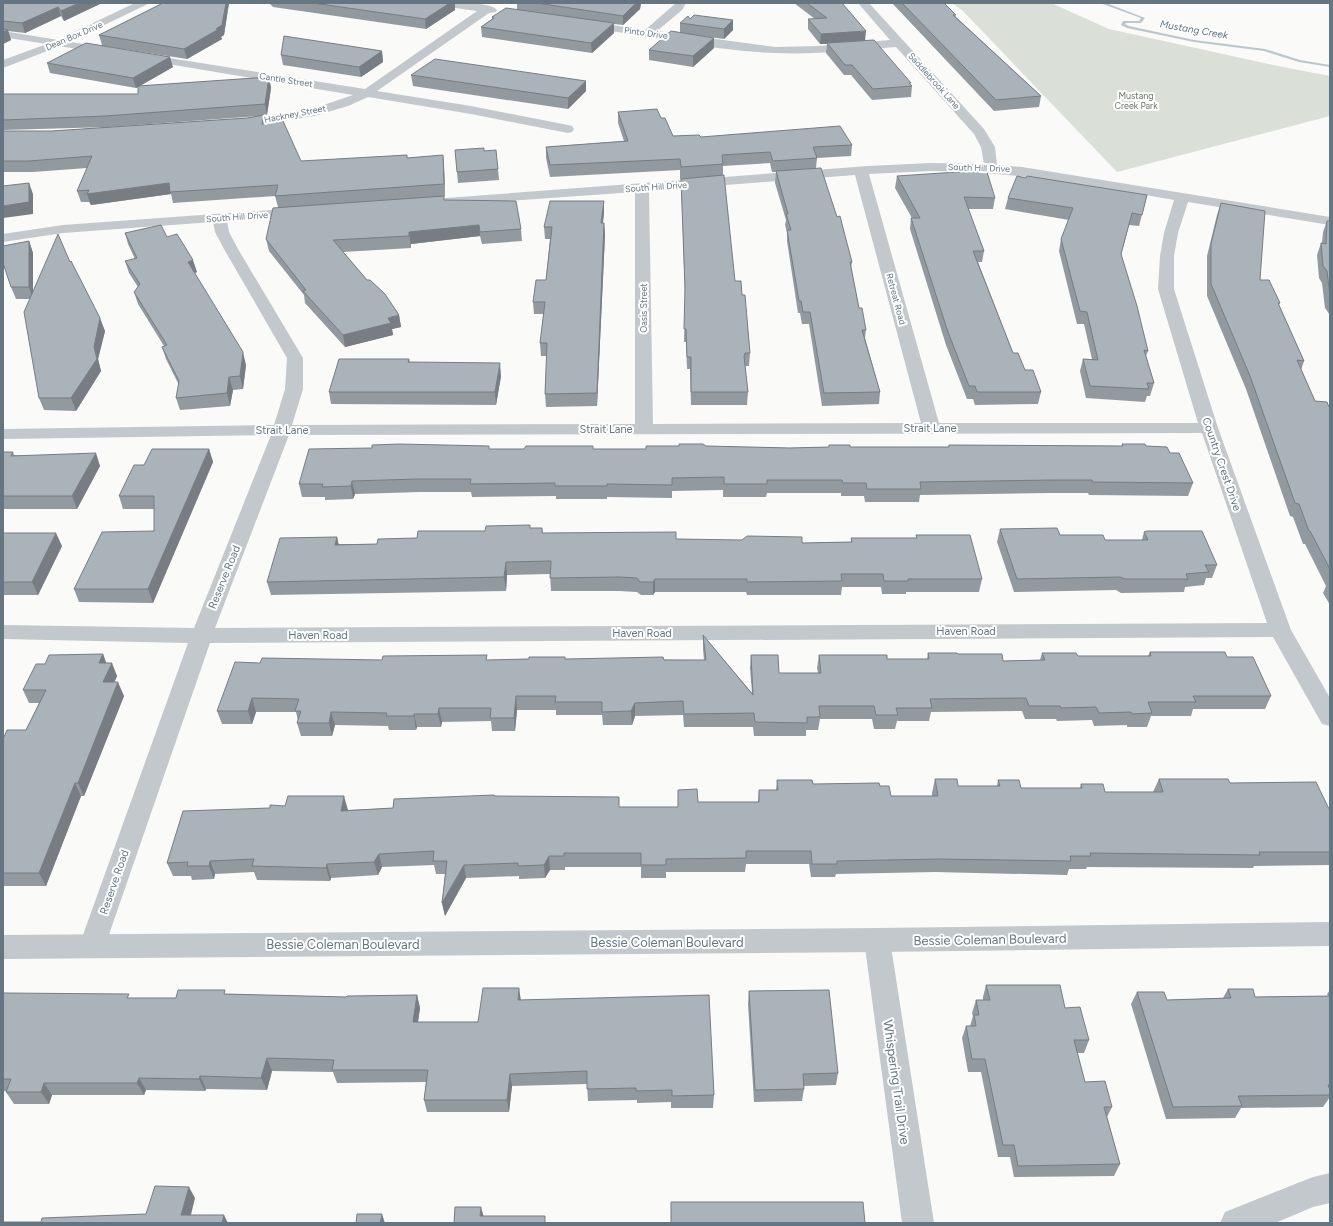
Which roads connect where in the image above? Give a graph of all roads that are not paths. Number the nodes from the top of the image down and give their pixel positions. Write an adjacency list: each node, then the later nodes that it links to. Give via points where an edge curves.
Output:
1 (144, 3): 10 (street, Dean Box Drive)
2 (441, 3): 5 (street)
3 (681, 3): 8 (street)
4 (863, 3): 11 (street, Saddlebrook Lane)
5 (486, 10): 6 (street); 13 (street, Hackney Street)
6 (501, 12)
7 (579, 23): 8 (street, Pinto Drive)
8 (648, 33): 11 (street, Pinto Drive, via 774,50)
9 (3, 34): 10 (street, Cantle Street)
10 (59, 43): 12 (street, Dean Box Drive); 13 (street, Cantle Street)
11 (900, 43): 16 (street, Saddlebrook Lane, via 979,132 988,147)
12 (3, 64)
13 (367, 93): 14 (street, Hackney Street, via 314,112); 15 (street, Cantle Street)
14 (226, 124)
15 (568, 129)
16 (991, 167): 17 (street, South Hill Drive, via 958,166); 19 (street, South Hill Drive)
17 (860, 171): 18 (street, South Hill Drive); 25 (street, Retreat Road)
18 (642, 188): 20 (street, South Hill Drive); 27 (street, Oasis Street)
19 (1182, 198): 23 (street, South Hill Drive); 26 (street, Country Crest Drive, via 1171,233 1166,289)
20 (427, 203)
21 (315, 211): 22 (street, South Hill Drive)
22 (220, 218): 24 (street, South Hill Drive, via 63,229); 28 (street, Reserve Road, via 222,232 231,249 295,358 294,389)
23 (1330, 220)
24 (3, 238)
25 (931, 428): 26 (street, Strait Lane); 27 (street, Strait Lane)
26 (1209, 428): 30 (street, Country Crest Drive)
27 (644, 429): 28 (street, Strait Lane)
28 (281, 431): 29 (street, Strait Lane); 32 (street, Reserve Road)
29 (3, 434)
30 (1280, 630): 32 (street, Haven Road); 33 (street, Country Crest Drive)
31 (3, 632): 32 (street, Haven Road)
32 (202, 635): 36 (street, Reserve Road)
33 (1330, 718)
34 (1330, 934): 35 (street, Bessie Coleman Boulevard)
35 (877, 940): 36 (street, Bessie Coleman Boulevard); 39 (street, Whispering Trail Drive)
36 (92, 946): 37 (street, Bessie Coleman Boulevard)
37 (3, 947)
38 (1330, 1188): 40 (street, via 1312,1192)
39 (918, 1223)
40 (1236, 1223)

